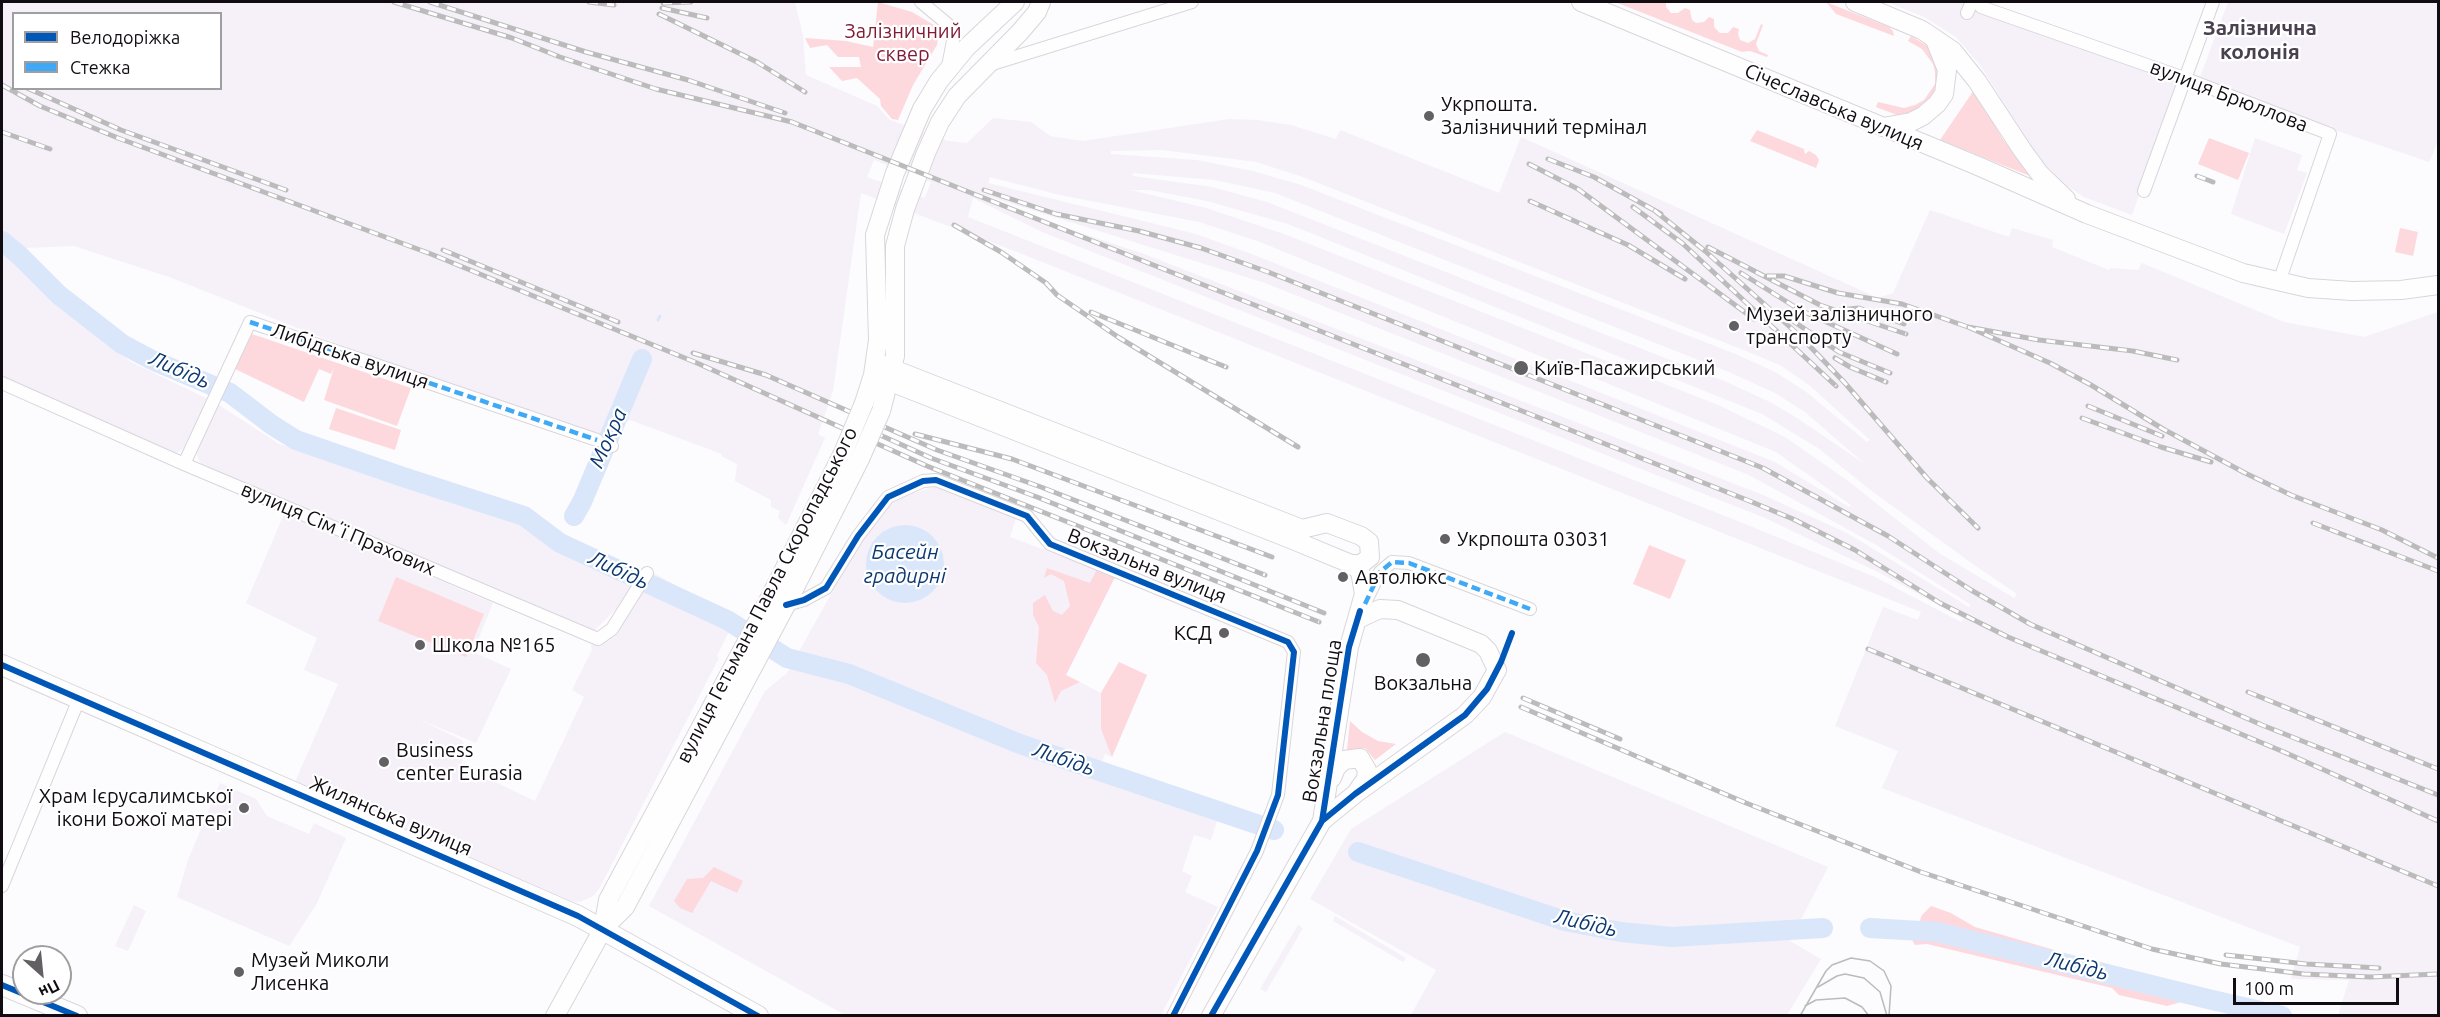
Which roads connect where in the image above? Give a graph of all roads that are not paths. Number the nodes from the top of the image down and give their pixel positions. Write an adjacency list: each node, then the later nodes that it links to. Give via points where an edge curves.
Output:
1 (921, 2): 12 (street, via 951,27 953,42)
2 (1016, 2): 12 (main road, вулиця Гетьмана Павла Скоропадського)
3 (1041, 2): 11 (main road, вулиця Гетьмана Павла Скоропадського, via 1037,12)
4 (1192, 2): 11 (street)
5 (1581, 2): 14 (main road, Січеславська вулиця)
6 (1856, 2): 10 (main road)
7 (2213, 2): 13 (street)
8 (1977, 4): 9 (street); 13 (street, вулиця Брюллова)
9 (1966, 13)
10 (1934, 38): 14 (main road, via 1947,70 1944,94 1923,116); 16 (main road, via 1965,64 2040,174)
11 (985, 66): 19 (main road, вулиця Гетьмана Павла Скоропадського, via 948,106 905,209 895,246 896,306)
12 (948, 68): 19 (main road, вулиця Гетьмана Павла Скоропадського, via 925,103 907,143 875,235)
13 (2184, 78): 15 (street); 17 (street, вулиця Брюллова, via 2330,134)
14 (1883, 128): 16 (main road, Січеславська вулиця)
15 (2144, 191)
16 (2087, 214): 17 (main road, via 2244,273)
17 (2279, 282): 18 (main road, via 2352,291)
18 (2439, 285)
19 (883, 372): 23 (main road, via 1302,529); 24 (main road); 27 (main road, вулиця Гетьмана Павла Скоропадського, bridge, via 881,411); 30 (main road, вулиця Гетьмана Павла Скоропадського, bridge, via 864,402)
20 (2, 383): 22 (street, вулиця Сімʼї Прахових)
21 (597, 440): 22 (street, Либідська вулиця, via 250,322)
22 (184, 464): 26 (street, вулиця Сімʼї Прахових, via 598,639 612,629)
23 (1312, 527): 24 (main road, via 1310,542); 25 (main road, via 1327,523 1366,539 1371,547 1370,557 1361,564)
24 (1316, 549): 25 (main road)
25 (1351, 564): 29 (main road, via 1363,577)
26 (647, 573)
27 (786, 605): 30 (main road, вулиця Гетьмана Павла Скоропадського); 42 (street, Вокзальна вулиця, via 826,588 888,497 923,481 936,480 1027,516 1050,544 1292,646 1278,795 1261,842)
28 (1530, 609): 29 (street, Вокзальна площа, via 1408,563 1392,562 1380,572)
29 (1361, 611): 33 (main road, Вокзальна площа, via 1348,652); 34 (main road, Вокзальна площа, via 1398,610 1481,644 1497,670 1482,697 1465,716)
30 (767, 622): 37 (main road, вулиця Гетьмана Павла Скоропадського, via 608,900)
31 (2, 665): 32 (main road, Жилянська вулиця)
32 (79, 699): 36 (street); 37 (main road, Жилянська вулиця)
33 (1328, 785): 34 (main road, via 1344,760 1360,758 1367,770 1366,779); 35 (main road, Вокзальна площа)
34 (1355, 794): 35 (main road, Вокзальна площа)
35 (1322, 821): 43 (main road)
36 (2, 886)
37 (603, 929): 40 (main road, вулиця Гетьмана Павла Скоропадського); 41 (main road, Жилянська вулиця)
38 (2, 985): 39 (main road)
39 (77, 1016)
40 (555, 1016)
41 (758, 1016)
42 (1173, 1016)
43 (1211, 1016)

